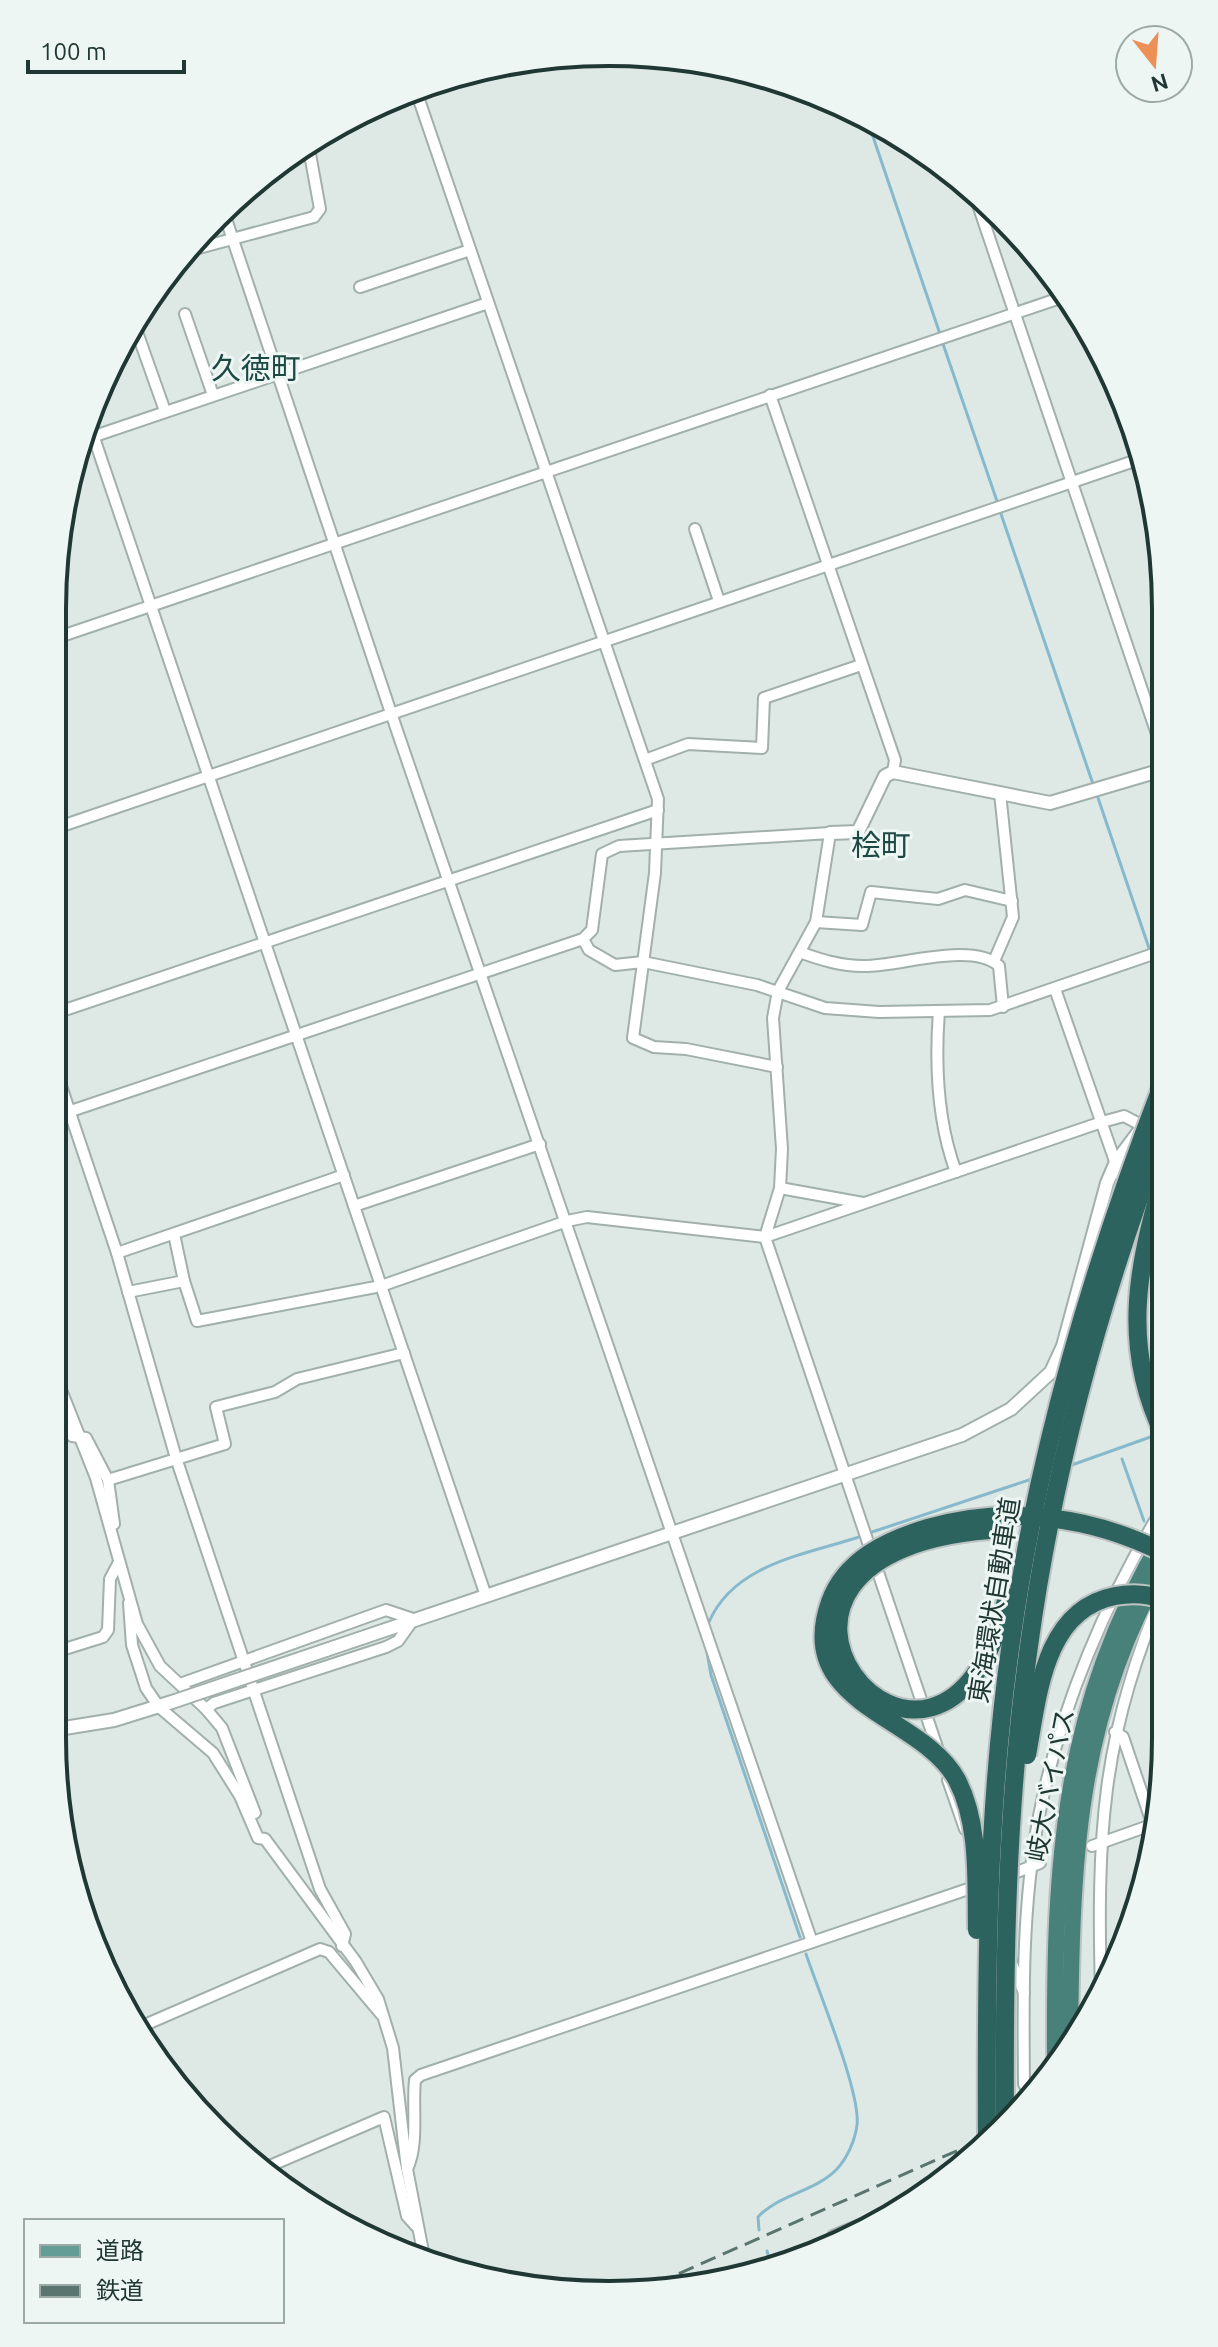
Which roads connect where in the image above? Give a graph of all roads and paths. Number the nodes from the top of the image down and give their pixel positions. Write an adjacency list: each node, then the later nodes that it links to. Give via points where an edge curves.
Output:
1 (419, 100): 7 (street)
2 (310, 156): 5 (street, via 320,209 314,217)
3 (981, 214): 11 (street)
4 (227, 223): 5 (street)
5 (232, 241): 6 (street); 14 (street)
6 (204, 247)
7 (470, 250): 8 (street); 10 (street)
8 (360, 287)
9 (1055, 300): 11 (street)
10 (488, 303): 14 (street); 21 (street)
11 (1015, 313): 16 (street); 22 (street)
12 (185, 314): 15 (street)
13 (139, 337): 17 (street)
14 (277, 374): 15 (street); 24 (street)
15 (213, 395): 17 (street)
16 (770, 395): 21 (street); 25 (street)
17 (165, 411): 18 (street)
18 (95, 435)
19 (94, 438): 27 (street)
20 (1131, 462): 22 (street)
21 (546, 470): 24 (street); 29 (street)
22 (1070, 482): 25 (street); 32 (street)
23 (695, 529): 26 (street)
24 (335, 544): 27 (street); 31 (street)
25 (828, 564): 26 (street); 30 (street)
26 (719, 601): 29 (street)
27 (152, 606): 28 (street); 36 (street)
28 (66, 635)
29 (604, 640): 31 (street); 33 (street)
30 (861, 665): 33 (street, via 764,698 762,748 688,744); 34 (street, via 895,760)
31 (391, 713): 36 (street); 42 (street)
32 (1152, 720)
33 (645, 760): 38 (street)
34 (893, 772): 37 (street); 40 (street, via 885,776 858,832)
35 (1152, 773): 37 (street, via 1050,803)
36 (209, 777): 39 (street); 46 (street)
37 (1000, 793): 43 (street)
38 (658, 810): 41 (street); 42 (street)
39 (66, 825)
40 (830, 833): 41 (street); 44 (street)
41 (657, 843): 45 (street, via 619,846 602,854 592,930); 50 (street)
42 (450, 880): 46 (street); 51 (street)
43 (1012, 901): 44 (street, via 965,890 938,899 871,892 862,925); 49 (street, via 1013,917)
44 (816, 922): 47 (street)
45 (583, 939): 50 (street, via 589,950 615,965); 51 (street)
46 (264, 942): 55 (street); 57 (street)
47 (802, 953): 49 (street, via 867,967 967,956); 53 (street)
48 (1152, 956): 52 (street)
49 (994, 961): 54 (street, via 1002,979)
50 (643, 962): 53 (street); 58 (street, via 633,1038 654,1047)
51 (481, 973): 57 (street); 66 (street)
52 (1055, 989): 54 (street); 64 (street)
53 (778, 991): 56 (street, via 797,1001 857,1012); 58 (street, via 773,1018)
54 (1003, 1007): 56 (street)
55 (66, 1010)
56 (939, 1011): 69 (street, via 939,1095)
57 (296, 1036): 60 (street); 70 (street)
58 (777, 1067): 71 (street)
59 (66, 1102): 60 (street)
60 (69, 1111): 62 (street); 78 (street)
61 (1152, 1111): 83 (highway, 東海環状自動車道, bridge)
62 (66, 1112)
63 (1152, 1118): 65 (street)
64 (1102, 1122): 65 (street, via 1124,1116); 67 (street); 69 (street)
65 (1143, 1126): 67 (street)
66 (540, 1144): 73 (street); 75 (street)
67 (1116, 1162): 79 (street); 90 (street, via 1051,1372 1011,1409 962,1435)
68 (1152, 1164): 131 (highway, 東海環状自動車道, bridge, via 1074,1414 1038,1590 1012,1803)
69 (956, 1172): 72 (street)
70 (344, 1175): 73 (street); 76 (street)
71 (780, 1188): 72 (street); 77 (street)
72 (865, 1203): 77 (street)
73 (354, 1206): 81 (street)
74 (1152, 1220): 86 (highway, bridge, via 1140,1263 1135,1319 1141,1371)
75 (567, 1221): 77 (street, via 587,1217); 81 (street); 97 (street)
76 (174, 1234): 78 (street); 80 (street)
77 (765, 1237): 90 (street)
78 (117, 1253): 82 (street)
79 (1152, 1277)
80 (184, 1281): 81 (street, via 197,1321); 82 (street)
81 (381, 1286): 84 (street)
82 (128, 1292): 89 (street)
83 (1078, 1327): 96 (highway, bridge, via 1057,1386); 134 (highway, 東海環状自動車道, bridge, via 1035,1505 1002,1717 990,1862)
84 (404, 1353): 89 (street, via 297,1379 275,1392 216,1407 225,1444); 104 (street)
85 (66, 1400): 88 (street)
86 (1152, 1402)
87 (66, 1427): 88 (street, via 72,1436)
88 (81, 1436): 91 (street); 98 (street)
89 (176, 1458): 91 (street); 110 (street)
90 (845, 1474): 97 (street); 122 (street)
91 (108, 1480): 98 (street)
92 (1152, 1527): 121 (street, via 1116,1589 1074,1697 1052,1762)
93 (1023, 1529): 101 (highway, bridge, via 1106,1541)
94 (1023, 1529): 95 (highway, bridge, via 936,1539 890,1555 860,1578 838,1618 841,1656 863,1688 903,1707 933,1706 961,1692 985,1663 1003,1618)
95 (1023, 1529)
96 (1023, 1529)
97 (673, 1532): 104 (street); 123 (street)
98 (113, 1538): 102 (street)
99 (1152, 1548): 135 (highway, bridge, via 1110,1530 1058,1519 961,1520 912,1533 868,1554 843,1577 828,1606 825,1639 842,1684 864,1707 933,1751 956,1779 969,1813)
100 (1152, 1558): 130 (highway, 岐大バイパス, via 1110,1642 1071,1775 1054,1924)
101 (1152, 1561)
102 (119, 1562): 106 (street); 109 (street, via 110,1579 108,1630 103,1637)
103 (1152, 1590): 129 (highway, 岐大バイパス, via 1124,1646 1085,1778 1073,1879)
104 (486, 1596): 107 (street)
105 (1152, 1599): 131 (highway, bridge, via 1121,1595 1091,1604 1066,1625 1048,1658 1020,1812)
106 (129, 1603): 111 (street, via 160,1666); 113 (street, via 137,1667)
107 (413, 1619): 110 (street, via 386,1610); 112 (street, via 398,1641 386,1647); 113 (street, bridge)
108 (1152, 1619): 116 (street)
109 (66, 1649)
110 (245, 1662): 111 (street); 112 (street)
111 (180, 1684): 114 (street)
112 (254, 1689): 114 (street); 124 (street, via 320,1889 345,1934)
113 (160, 1706): 115 (street); 119 (street, via 213,1753 258,1838)
114 (206, 1709): 119 (street, via 229,1742)
115 (66, 1728)
116 (1115, 1732): 117 (street, via 1123,1737); 120 (street)
117 (1147, 1806)
118 (1144, 1830): 120 (street)
119 (265, 1839): 124 (street)
120 (1096, 1845): 125 (street)
121 (1036, 1865): 122 (street); 126 (street)
122 (984, 1884): 123 (street); 126 (street)
123 (812, 1942): 137 (street, via 421,2075 415,2080 417,2120)
124 (342, 1946): 127 (street, via 372,1985)
125 (1100, 1969)
126 (1024, 1993): 132 (street)
127 (383, 2014): 128 (street, via 329,1952 320,1949); 137 (street, via 393,2048)
128 (148, 2024)
129 (1070, 2024)
130 (1055, 2047)
131 (1004, 2076): 133 (highway, 東海環状自動車道, bridge)
132 (1025, 2086)
133 (1005, 2109)
134 (986, 2128)
135 (985, 2129)
136 (273, 2165): 138 (street, via 384,2117 407,2216)
137 (407, 2169): 138 (street)
138 (417, 2227): 139 (street)
139 (422, 2248)

